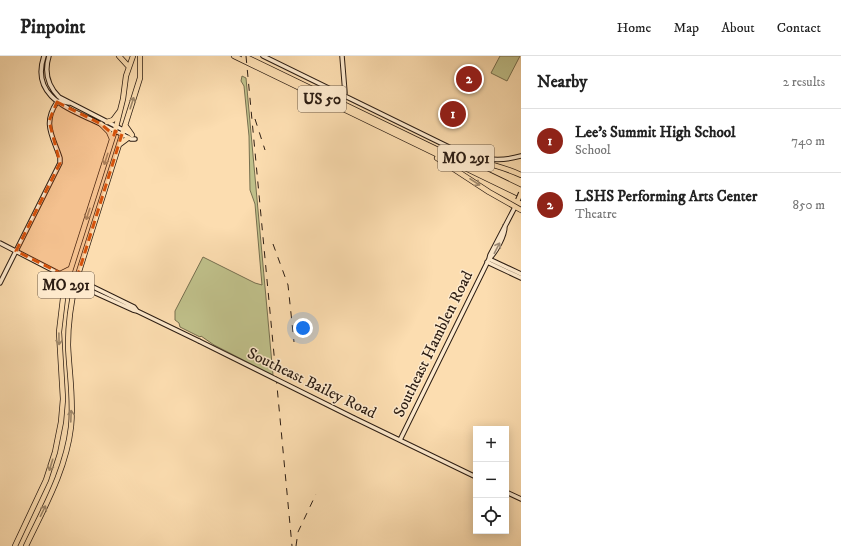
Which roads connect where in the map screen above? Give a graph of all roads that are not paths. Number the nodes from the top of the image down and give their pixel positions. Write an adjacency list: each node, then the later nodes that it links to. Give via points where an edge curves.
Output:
1 (44, 56): 13 (street, via 42,76)
2 (50, 56): 15 (street, via 46,70 47,79 53,91)
3 (119, 56): 11 (highway)
4 (133, 56): 11 (highway, MO 291); 12 (highway)
5 (140, 56): 12 (highway, MO 291)
6 (230, 56): 10 (highway)
7 (244, 56): 24 (highway, US 50)
8 (263, 56): 14 (street)
9 (342, 56): 14 (street)
10 (236, 57): 26 (highway, US 50)
11 (129, 67): 18 (highway, MO 291)
12 (139, 70): 22 (highway, MO 291, one-way to 12, via 140,78)
13 (47, 92): 15 (street); 16 (street)
14 (344, 96): 28 (street, via 441,144 467,154 496,160)
15 (62, 99): 17 (street)
16 (56, 102): 17 (street); 20 (street); 36 (street, via 48,121 60,163)
17 (69, 103): 19 (street)
18 (121, 109): 19 (highway, via 113,120); 21 (highway, MO 291)
19 (107, 122): 21 (street)
20 (101, 124): 21 (street); 25 (highway)
21 (116, 129): 22 (street); 25 (highway, MO 291)
22 (123, 130): 23 (highway); 23 (street); 27 (highway, MO 291)
23 (130, 136): 27 (highway)
24 (412, 137): 29 (highway, MO 291, via 463,157); 30 (highway, US 50)
25 (112, 139): 38 (highway, MO 291, one-way to 38)
26 (407, 140): 31 (highway, US 50); 33 (highway, MO 291, one-way to 33, via 408,143 436,157)
27 (119, 146): 43 (highway, MO 291)
28 (521, 156)
29 (521, 174)
30 (521, 190)
31 (521, 194): 32 (main road, bridge)
32 (518, 200)
33 (515, 207): 34 (highway); 37 (street, Southeast Hamblen Road)
34 (521, 210)
35 (0, 243): 36 (street, Southeast Bailey Road)
36 (16, 251): 39 (street, Southeast Bailey Road); 44 (street)
37 (488, 261): 40 (street); 42 (street); 48 (street, Southeast Hamblen Road)
38 (71, 268): 39 (highway); 41 (highway, MO 291)
39 (60, 274): 41 (street, Southeast Bailey Road)
40 (521, 274)
41 (68, 278): 43 (street, Southeast Bailey Road); 52 (highway, MO 291, one-way to 52, via 59,332 63,399 60,428 46,480)
42 (521, 278)
43 (76, 281): 45 (street, Southeast Bailey Road); 46 (highway, MO 291); 47 (street, Southeast Bailey Road, via 134,307)
44 (0, 284)
45 (84, 288): 46 (highway); 47 (street, Southeast Bailey Road)
46 (72, 297): 53 (highway, MO 291, one-way to 46, via 57,480 69,441 72,390 68,328)
47 (137, 311): 48 (street, Southeast Bailey Road, bridge)
48 (400, 440): 49 (street, Southeast Bailey Road)
49 (473, 476)
50 (509, 493): 51 (street)
51 (521, 499)
52 (15, 546)
53 (26, 546)

